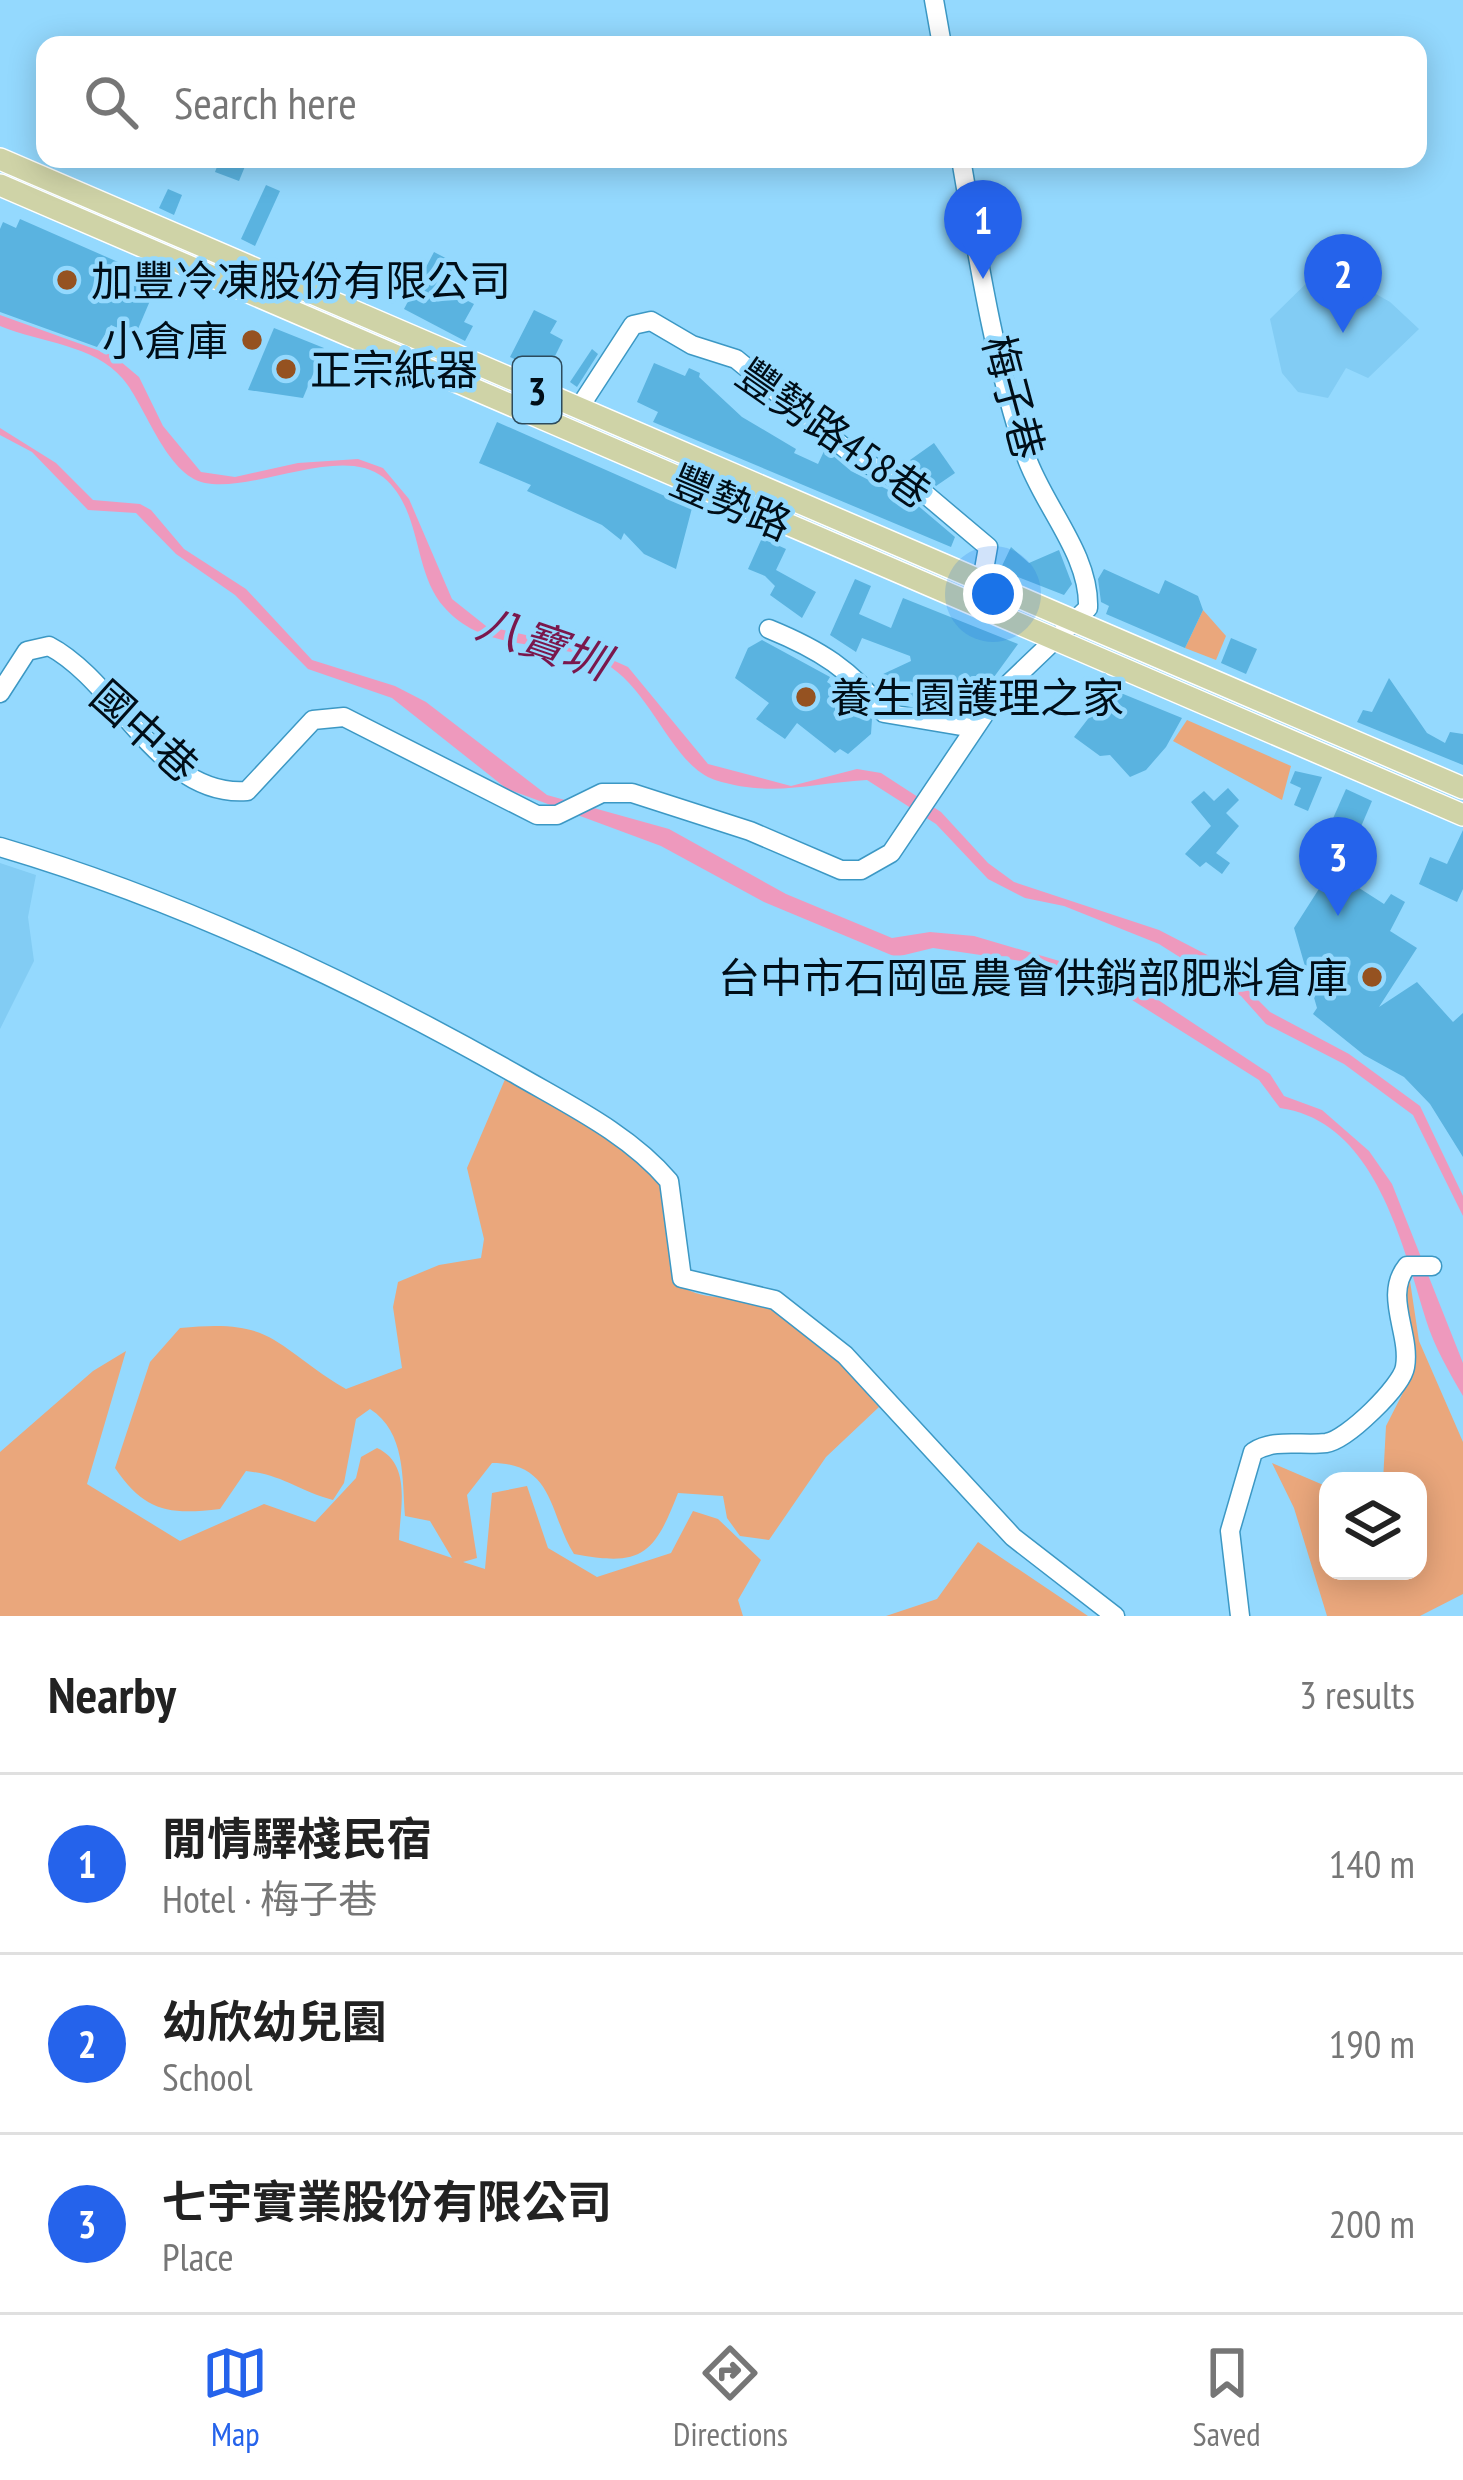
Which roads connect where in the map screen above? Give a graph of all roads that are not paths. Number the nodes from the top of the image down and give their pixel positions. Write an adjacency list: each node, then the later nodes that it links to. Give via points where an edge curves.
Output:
1 (934, 0): 2 (street)
2 (940, 36)
3 (0, 159): 6 (main road, 豐勢路 / 3)
4 (963, 168): 8 (street, 梅子巷, via 1012,412 1085,577 1088,608)
5 (0, 185): 10 (main road, 豐勢路 / 3)
6 (579, 408): 7 (main road, 豐勢路 / 3); 7 (street, 豐勢路458巷, via 633,325 651,321 736,359 858,459 924,494 987,542)
7 (982, 581): 8 (main road, 豐勢路 / 3)
8 (1075, 621): 10 (street); 13 (main road, 豐勢路 / 3)
9 (769, 629): 12 (street, via 859,679 884,713)
10 (1051, 639): 12 (street); 14 (main road, 豐勢路 / 3)
11 (0, 693): 12 (street, 國中巷, via 27,651 49,646 206,787 247,791 313,721 344,717 516,810 556,815 587,799 632,793 841,870 891,853)
12 (973, 728)
13 (1463, 788)
14 (1463, 815)
15 (0, 848): 17 (street, via 214,925 447,1035 593,1118 669,1181 682,1278 775,1300 845,1355 1012,1537)
16 (1432, 1266): 18 (street, via 1407,1266 1396,1283 1407,1360 1402,1382 1331,1443 1266,1444 1253,1452 1230,1531)
17 (1115, 1616)
18 (1240, 1616)

